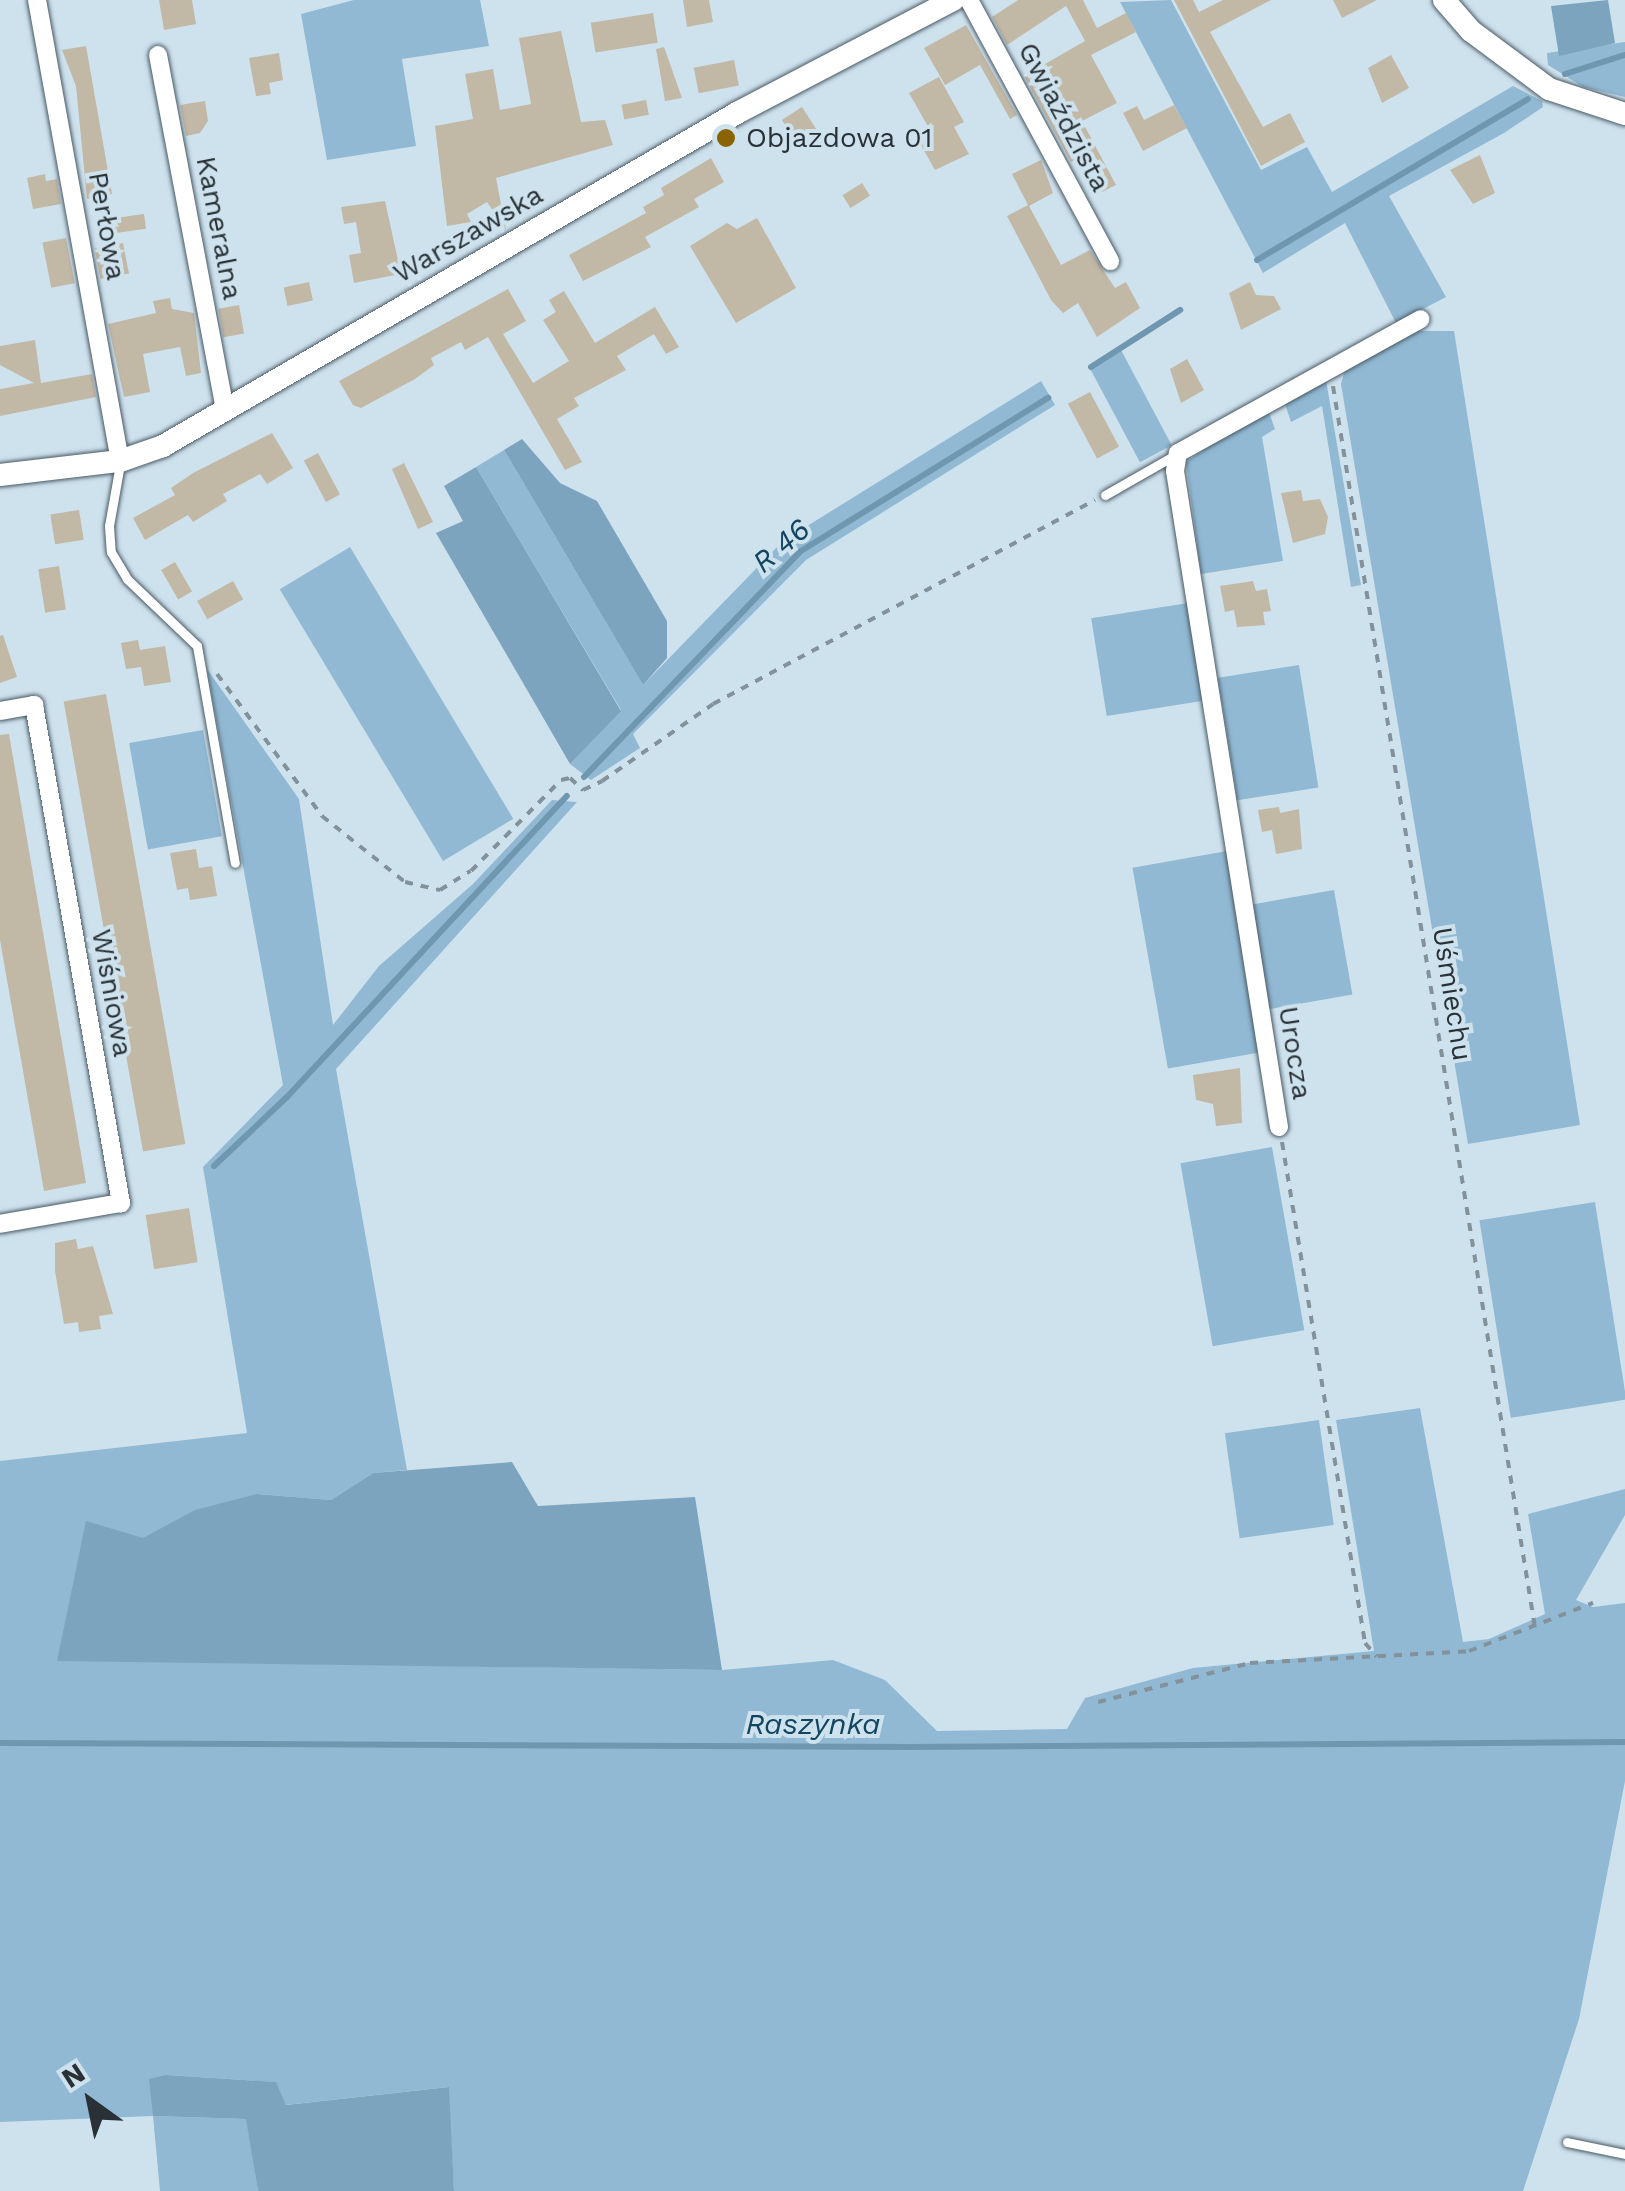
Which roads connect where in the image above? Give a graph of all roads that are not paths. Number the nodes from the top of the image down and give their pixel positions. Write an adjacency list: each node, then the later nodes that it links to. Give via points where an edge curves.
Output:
1 (37, 0): 11 (street, Perłowa)
2 (952, 0): 9 (street, Warszawska, via 737,113)
3 (969, 0): 7 (street, Gwiaździsta)
4 (1444, 0): 6 (street, via 1471,31 1549,89)
5 (158, 55): 9 (street, Kameralna)
6 (1625, 114)
7 (1110, 260)
8 (1421, 319): 10 (street)
9 (226, 412): 11 (street, Warszawska)
10 (1178, 454): 13 (lane); 16 (street, Urocza, via 1184,548)
11 (120, 462): 12 (street, Warszawska); 15 (lane, via 108,526 112,552 127,579 196,646)
12 (0, 476)
13 (1105, 494)
14 (0, 711): 17 (street, Wiśniowa, via 34,705 121,1203)
15 (235, 863)
16 (1279, 1127)
17 (0, 1224)
18 (1567, 2142): 19 (lane)
19 (1625, 2154)

